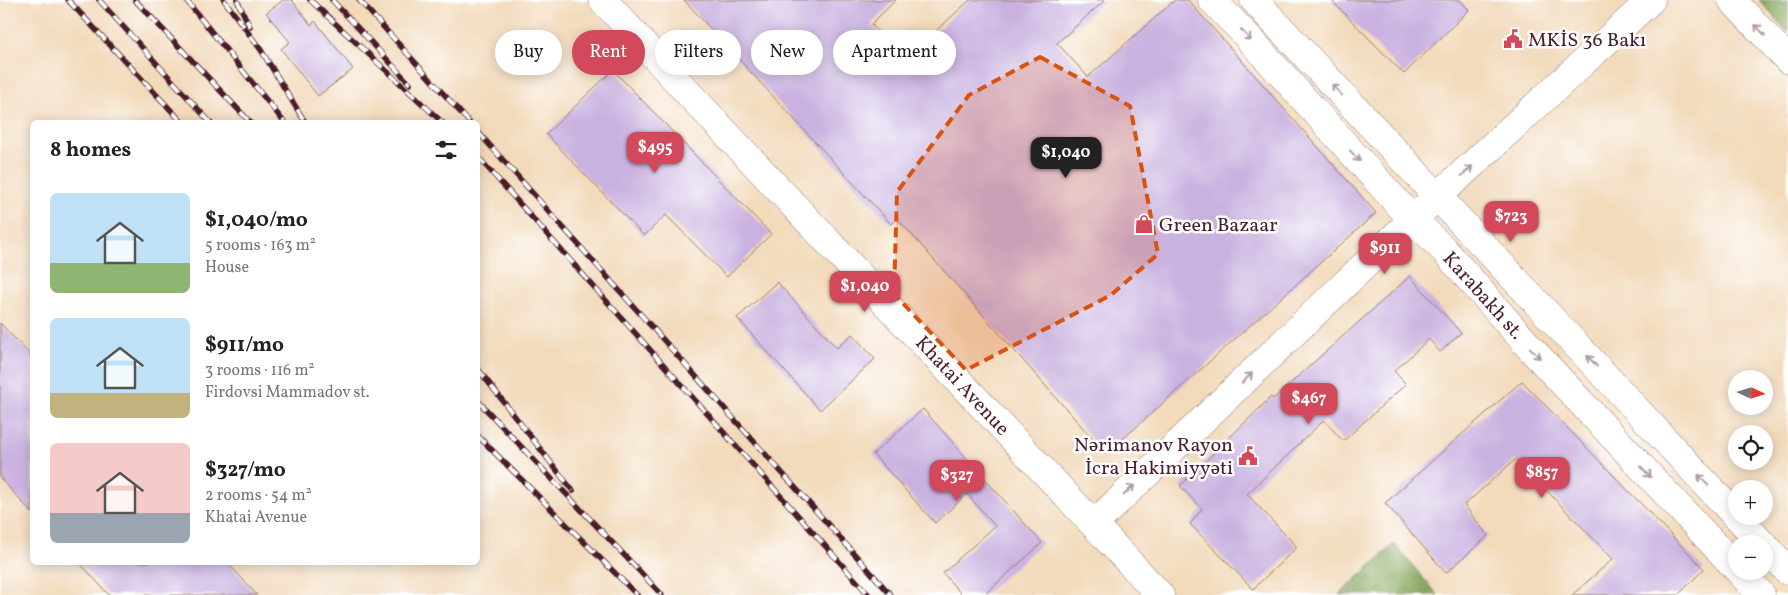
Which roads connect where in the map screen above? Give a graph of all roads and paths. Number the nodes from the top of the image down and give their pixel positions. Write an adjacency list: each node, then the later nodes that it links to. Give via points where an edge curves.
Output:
1 (1212, 0): 8 (street, Karabakh st., one-way to 8)
2 (1254, 0): 7 (street, Karabakh st., one-way to 2)
3 (1652, 0): 7 (street, one-way to 3)
4 (1732, 0): 6 (street, one-way to 4)
5 (611, 3): 10 (street, Khatai Avenue, via 697,102)
6 (1788, 60)
7 (1438, 198): 8 (street); 9 (street, Karabakh st., one-way to 7)
8 (1413, 219): 10 (street, one-way to 8); 14 (street, Karabakh st., one-way to 14)
9 (1728, 507)
10 (1094, 524): 17 (street, Khatai Avenue)
11 (1745, 525): 12 (street, Karabakh st.)
12 (1754, 535)
13 (1773, 555): 15 (street, Karabakh st.)
14 (1728, 559)
15 (1788, 571)
16 (1747, 580): 18 (street)
17 (1160, 595)
18 (1761, 595)

